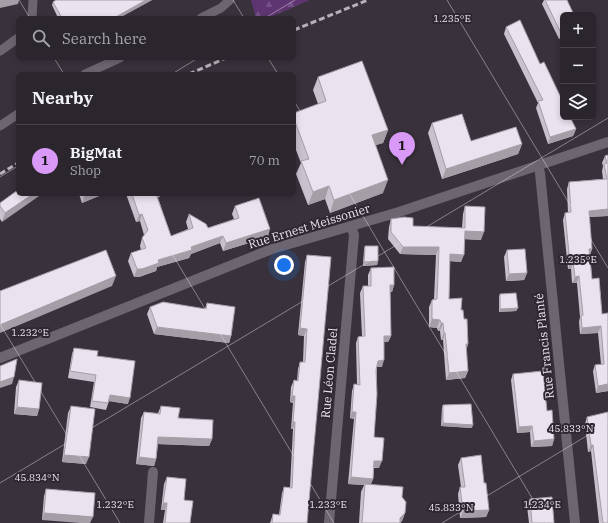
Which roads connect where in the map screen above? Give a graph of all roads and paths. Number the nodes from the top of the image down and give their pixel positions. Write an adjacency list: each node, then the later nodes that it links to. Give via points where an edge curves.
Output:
1 (33, 0): 3 (lane)
2 (230, 0): 4 (lane)
3 (32, 16)
4 (206, 16)
5 (16, 39): 6 (lane)
6 (0, 51)
7 (116, 60): 8 (lane)
8 (90, 72)
9 (16, 115): 10 (lane)
10 (0, 126)
11 (608, 142): 12 (street, Rue Ernest Meissonier)
12 (538, 166): 13 (street, Rue Ernest Meissonier); 18 (street, Rue Francis Planté)
13 (351, 226): 14 (street, Rue Ernest Meissonier, via 272,249); 17 (street, Rue Léon Cladel, via 354,235)
14 (0, 358)
15 (154, 472): 16 (street)
16 (149, 523)
17 (330, 523)
18 (575, 523)

